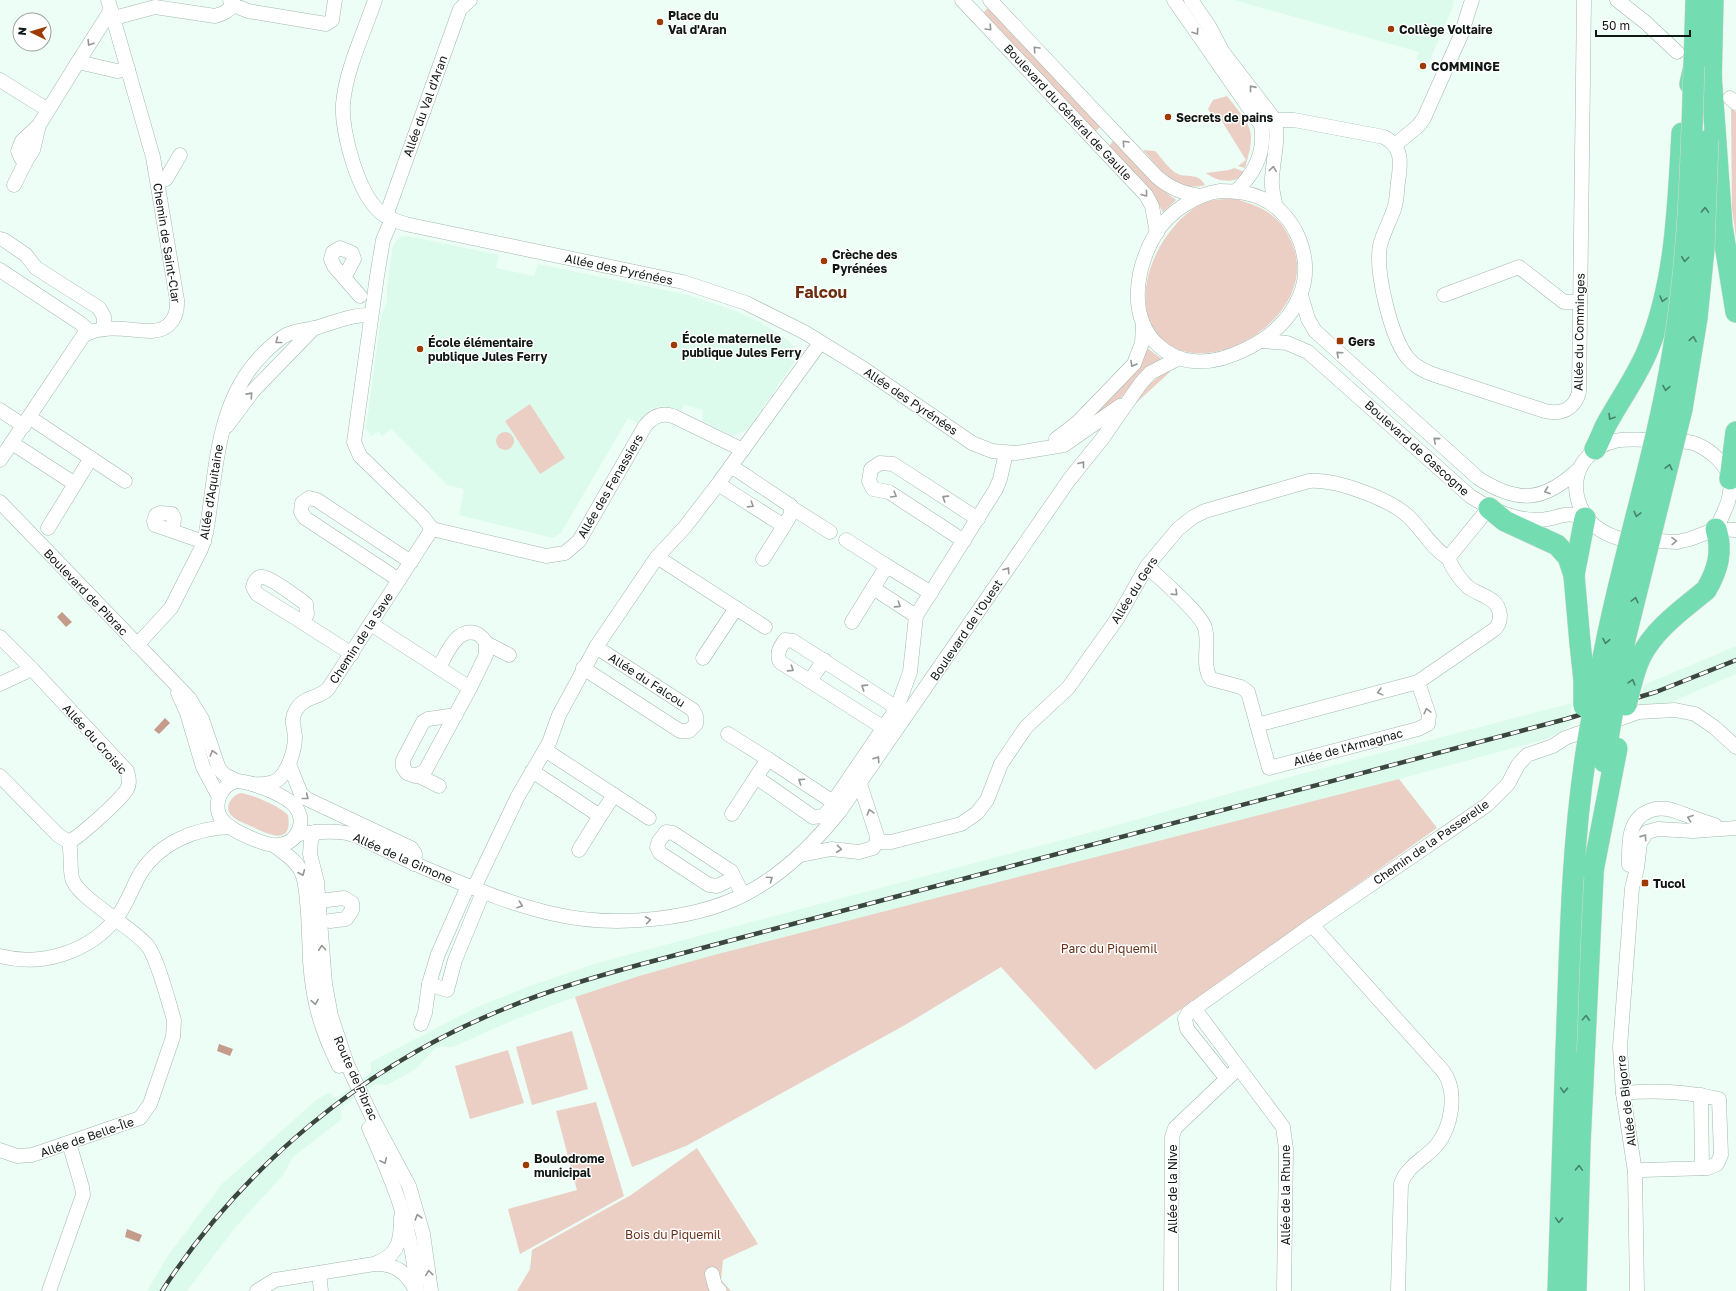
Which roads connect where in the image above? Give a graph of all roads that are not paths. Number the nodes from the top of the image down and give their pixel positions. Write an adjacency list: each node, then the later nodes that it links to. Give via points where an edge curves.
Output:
1 (335, 0): 13 (street, via 332,18 330,23 326,24 248,11)
2 (375, 0): 30 (street, Allée des Pyrénées, via 350,70 343,105 344,124 352,161 360,182 375,205)
3 (470, 0): 30 (street, Allée du Val d'Aran, via 460,9)
4 (962, 0): 31 (street, Boulevard du Général de Gaulle, one-way to 31, via 1146,195 1152,206)
5 (990, 0): 28 (street, Boulevard du Général de Gaulle, one-way to 5, via 1185,194 1157,177)
6 (1174, 0): 22 (street, one-way to 22)
7 (1191, 0): 21 (street, one-way to 7, via 1222,51)
8 (1472, 0): 23 (street, via 1463,29 1424,118)
9 (1584, 0): 41 (street, Allée du Comminges)
10 (1617, 0): 15 (street)
11 (1696, 0): 18 (highway)
12 (1713, 0): 18 (highway)
13 (231, 2): 14 (street, via 232,7 215,16 155,7)
14 (111, 9): 16 (street, one-way to 16); 17 (street, Chemin de Saint-Clar)
15 (1677, 52)
16 (78, 62): 17 (street, via 117,71); 20 (street)
17 (128, 69): 25 (street, Chemin de Saint-Clar)
18 (1703, 70): 42 (highway, via 1722,226); 57 (highway, one-way to 57, via 1683,122 1669,281 1650,347); 151 (highway, one-way to 18, bridge, via 1596,816 1614,696 1625,639 1680,416 1697,318 1704,249 1708,140); 157 (highway, one-way to 157, bridge, via 1684,276 1673,349 1663,406 1600,673 1586,757)
19 (0, 80): 20 (street)
20 (48, 110): 26 (street, via 39,125 27,135 18,148 20,157 27,159)
21 (1275, 120): 22 (street); 23 (street, via 1302,121 1380,136); 29 (street, one-way to 21, via 1272,182 1277,147)
22 (1261, 125): 27 (street, via 1263,136 1260,156 1252,174)
23 (1394, 145): 41 (street, Allée du Comminges, via 1400,157 1400,168 1395,206 1380,246 1380,268 1384,295 1400,345 1407,358 1416,366 1432,374 1545,411 1562,412 1572,406 1579,392)
24 (180, 155): 25 (street, via 166,179)
25 (158, 182): 46 (street, Chemin de Saint-Clar, via 177,300 176,314 170,324 156,331)
26 (14, 185)
27 (1236, 191): 28 (street, via 1220,191); 29 (street, via 1263,198)
28 (1201, 196): 31 (street, via 1186,204)
29 (1276, 207): 38 (street, via 1296,231 1301,244 1305,278)
30 (389, 217): 36 (street); 49 (street, Allée des Pyrénées, via 410,225 701,287 763,310)
31 (1157, 233): 45 (street, via 1147,254 1139,284 1138,298)
32 (0, 239): 33 (street, via 26,255)
33 (32, 262): 37 (street); 46 (street, via 36,268 99,308 104,317)
34 (0, 270): 37 (street)
35 (344, 278): 40 (street)
36 (376, 281): 40 (street); 43 (street)
37 (19, 282): 47 (street)
38 (1301, 295): 48 (street, via 1292,311); 63 (street, Boulevard de Gascogne, one-way to 38, via 1563,484 1545,492 1527,495 1510,494 1478,478 1315,331 1308,319)
39 (1444, 295): 41 (street, via 1519,267 1564,302)
40 (360, 296): 44 (street, via 356,304)
41 (1580, 302)
42 (1736, 312)
43 (371, 315): 44 (street, Allée d'Aquitaine); 75 (street, via 354,434 355,446 360,456 423,517)
44 (355, 317): 81 (street, Allée d'Aquitaine, via 314,328 244,402 220,438)
45 (1143, 326): 50 (street, via 1152,340); 56 (street, Allée des Pyrénées, one-way to 56, via 1142,343 1134,364 1075,426)
46 (104, 329): 47 (street, Chemin de Saint-Clar)
47 (90, 332): 53 (street, via 79,340)
48 (1262, 341): 50 (street, via 1240,352 1210,361); 70 (street, Boulevard de Gascogne, via 1286,342 1308,352 1470,496)
49 (820, 343): 58 (street, Allée du Falcou); 59 (street, Allée des Pyrénées, via 864,369 972,443 986,450)
50 (1179, 358): 51 (street, Boulevard de l'Ouest, via 1150,373)
51 (1129, 399): 56 (street, Allée des Pyrénées, via 1064,445); 117 (street, Boulevard de l'Ouest, one-way to 51, via 1068,480 1102,439)
52 (0, 410): 53 (street)
53 (26, 422): 55 (street); 60 (street)
54 (1736, 432): 67 (highway)
55 (12, 443): 61 (street); 65 (street)
56 (1044, 448): 59 (street, Allée des Pyrénées)
57 (1595, 449): 63 (street); 67 (street, via 1624,439 1694,443 1719,460)
58 (743, 450): 62 (street, Allée du Falcou); 75 (street, Allée des Fenassiers, via 673,416 660,415 653,418 645,426 579,541 561,554 542,556)
59 (1006, 453): 72 (street, via 1000,479)
60 (91, 458): 64 (street); 65 (street)
61 (0, 460)
62 (731, 466): 66 (street, Allée du Falcou); 69 (street)
63 (1579, 469): 71 (street, via 1576,479 1578,498)
64 (125, 481)
65 (75, 484): 74 (street)
66 (718, 484): 73 (street, one-way to 73); 83 (street, Allée du Falcou, via 685,527)
67 (1732, 490): 76 (street)
68 (0, 502): 102 (street, Boulevard de Pibrac)
69 (792, 508): 73 (street); 78 (street)
70 (1489, 508): 71 (street, Boulevard de Gascogne, via 1520,518 1538,520 1567,514); 84 (street); 89 (highway, via 1505,521 1557,545 1568,557)
71 (1585, 518): 76 (street, one-way to 76, via 1599,529 1621,539 1677,542); 89 (highway)
72 (978, 519): 80 (street); 80 (street, one-way to 80, via 894,464 880,463 871,469 869,481 873,489 889,492)
73 (784, 526): 85 (street)
74 (48, 528)
75 (432, 529): 86 (street, Chemin de la Save)
76 (1726, 529): 92 (highway, via 1718,566)
77 (173, 531): 81 (street)
78 (830, 532)
79 (846, 540): 87 (street)
80 (964, 541): 93 (street)
81 (204, 542): 102 (street, Allée d'Aquitaine, via 171,608)
82 (1736, 547): 92 (highway, via 1718,580)
83 (657, 557): 94 (street); 103 (street, Allée du Falcou)
84 (1448, 558): 88 (street, Allée du Gers, via 1440,553 1411,519 1391,503 1369,494 1314,481 1199,514 1173,533); 113 (street, Allée du Gers, via 1454,571 1466,585 1487,596 1497,606 1499,620 1495,629)
85 (763, 559)
86 (411, 562): 90 (street, Chemin de la Save); 90 (street, via 317,500 309,498 302,503 301,512 306,518)
87 (887, 566): 91 (street); 93 (street)
88 (1147, 566): 118 (street, Allée de l'Armagnac, one-way to 118, via 1197,615 1207,637 1207,668 1211,679 1246,690); 145 (street, Allée du Gers, via 1117,619 1068,688 1034,718 1001,764 987,800 977,813 961,824 891,842)
89 (1574, 575): 157 (highway, bridge, via 1585,697 1575,767)
90 (399, 580): 98 (street, Chemin de la Save)
91 (873, 588): 95 (street, one-way to 95); 97 (street)
92 (1706, 590): 151 (highway, one-way to 92, bridge, via 1624,710 1640,658 1651,639)
93 (931, 593): 95 (street)
94 (736, 608): 99 (street); 106 (street)
95 (916, 616): 117 (street, via 910,672)
96 (302, 622): 104 (street)
97 (852, 622)
98 (371, 624): 104 (street, Chemin de la Save); 108 (street)
99 (765, 627)
100 (0, 637): 110 (street, Allée du Croisic)
101 (486, 643): 105 (street); 108 (street, via 477,634 463,634 455,641); 115 (street, via 486,655)
102 (137, 645): 112 (street, Boulevard de Pibrac)
103 (596, 647): 109 (street, Allée du Falcou); 109 (street, Allée du Falcou, via 693,710 696,716 694,727 689,731 680,731)
104 (352, 654): 123 (street, Chemin de la Save, via 328,689 322,694 304,700 297,708 292,720 295,736)
105 (509, 655)
106 (703, 658)
107 (824, 660): 111 (street); 111 (street, one-way to 111, via 794,641 785,640 777,656 780,662); 117 (street, one-way to 107)
108 (439, 668): 115 (street)
109 (583, 668): 121 (street, Allée du Falcou, via 559,715)
110 (32, 669): 114 (street); 144 (street, Allée du Croisic, via 127,771 129,784 125,792 80,836)
111 (810, 681): 117 (street)
112 (172, 682): 128 (street, Boulevard de Pibrac, one-way to 112, via 219,769 198,709); 133 (street, Boulevard de Pibrac, via 187,713 202,767)
113 (1418, 682): 118 (street, one-way to 118); 118 (street, Allée de l'Armagnac, one-way to 113, via 1269,768 1418,729 1428,724 1429,715)
114 (0, 684)
115 (470, 688): 116 (street)
116 (456, 715): 125 (street, via 425,771); 125 (street, via 428,719 421,725 402,762 407,773)
117 (893, 719): 130 (street, Boulevard de l'Ouest, one-way to 117); 134 (street)
118 (1257, 725)
119 (728, 734): 122 (street)
120 (1736, 747): 160 (street, Chemin de la Passerelle, via 1714,727 1695,714 1683,710 1639,712 1565,738 1523,759 1508,784 1487,805)
121 (545, 750): 124 (street, Allée du Falcou); 132 (street)
122 (768, 759): 127 (street); 134 (street, one-way to 122)
123 (289, 764): 129 (street, Chemin de la Save, via 278,779); 150 (street, one-way to 150, via 301,794 307,799 411,848)
124 (532, 771): 137 (street); 154 (street, Allée du Falcou)
125 (417, 775): 131 (street)
126 (0, 776): 144 (street, via 58,835)
127 (756, 777): 134 (street, Boulevard de l'Ouest, via 813,817 823,816); 136 (street)
128 (237, 781): 129 (street); 133 (street, via 226,786)
129 (252, 784): 143 (street, via 294,805 300,823)
130 (860, 784): 134 (street, Boulevard de l'Ouest); 145 (street, one-way to 130)
131 (439, 786)
132 (614, 795): 137 (street); 138 (street)
133 (219, 797): 135 (street)
134 (836, 806): 148 (street, Boulevard de l'Ouest, via 822,833)
135 (218, 812): 139 (street); 141 (street)
136 (732, 814)
137 (600, 816): 147 (street)
138 (649, 818)
139 (230, 827): 141 (street); 146 (street, via 267,845)
140 (1732, 828): 153 (street, Allée de Bigorre, one-way to 140, via 1640,843 1647,832 1658,829 1693,831); 153 (street, Allée de Bigorre, one-way to 153, via 1701,822 1668,809 1657,808 1644,813 1634,823 1631,831 1629,863)
141 (199, 831): 158 (street, via 172,843 151,861 141,873)
142 (315, 832): 143 (street, Allée de la Gimone); 149 (street, via 310,848); 150 (street, Allée de la Gimone, via 350,834)
143 (297, 836): 146 (street, via 290,842); 149 (street, Route de Pibrac, via 305,854)
144 (69, 842): 158 (street, via 73,882)
145 (877, 842): 148 (street, Allée du Gers, one-way to 145, via 831,849 868,851)
146 (275, 846): 174 (street, Route de Pibrac, one-way to 174, via 296,864 304,878 310,964 318,1018)
147 (579, 850)
148 (801, 855): 155 (street, Boulevard de l'Ouest, one-way to 148, via 773,877)
149 (311, 860): 156 (street, Route de Pibrac, via 316,874)
150 (414, 864): 154 (street, Allée de la Gimone)
151 (1593, 871): 165 (highway, one-way to 151)
152 (734, 878): 152 (street, via 730,870 670,831 659,841 657,847 660,853 709,885 717,886); 155 (street)
153 (1632, 888): 168 (street, Allée de Bigorre, via 1620,1047)
154 (475, 889): 155 (street, Boulevard de l'Ouest, one-way to 155, via 554,914 623,922 650,920 704,909); 162 (street, via 438,954); 162 (street, via 447,990)
155 (743, 895)
156 (319, 901): 159 (street, via 344,898 352,902 352,910 346,919); 176 (street, Route de Pibrac, one-way to 156, via 422,1228 409,1186 362,1095 336,1032 325,984)
157 (1572, 906): 165 (highway, bridge)
158 (116, 918): 161 (street, via 86,944 61,955 28,960); 170 (street, Allée de Belle-Île, via 150,950 174,1020 174,1033 144,1115 135,1121)
159 (330, 921)
160 (1312, 925): 163 (street, Chemin de la Passerelle); 188 (street, via 1443,1071 1450,1083 1451,1109 1442,1137 1432,1150 1409,1169 1401,1184)
161 (0, 956)
162 (429, 984): 164 (street)
163 (1194, 1008): 166 (street, Allée de la Rhune); 167 (street, via 1186,1017 1185,1025)
164 (421, 1024)
165 (1575, 1054): 189 (highway, one-way to 189); 190 (highway, one-way to 165)
166 (1240, 1067): 167 (street, Allée de la Nive); 187 (street, Allée de la Rhune, via 1280,1122 1284,1133)
167 (1227, 1079): 186 (street, Allée de la Nive, via 1187,1115 1175,1128 1172,1137)
168 (1623, 1093): 169 (street); 173 (street, Allée de Bigorre)
169 (1701, 1095): 172 (street); 172 (street, via 1719,1099 1721,1155 1713,1166)
170 (69, 1143): 171 (street, Allée de Belle-Île, via 27,1156); 180 (street, via 83,1195)
171 (0, 1150)
172 (1702, 1168): 173 (street)
173 (1635, 1172): 191 (street, Allée de Bigorre)
174 (400, 1199): 175 (street, via 399,1238); 176 (street, Route de Pibrac)
175 (393, 1255): 176 (street, via 403,1253); 177 (street)
176 (421, 1256): 183 (street, Route de Pibrac); 184 (street, Route de Pibrac, one-way to 176)
177 (374, 1264): 178 (street); 183 (street, via 390,1265 399,1269)
178 (319, 1272): 181 (street, via 275,1280); 182 (street)
179 (712, 1274): 185 (street, via 715,1286)
180 (49, 1291)
181 (257, 1291)
182 (321, 1291)
183 (416, 1291)
184 (431, 1291)
185 (720, 1291)
186 (1171, 1291)
187 (1284, 1291)
188 (1398, 1291)
189 (1558, 1291)
190 (1576, 1291)
191 (1637, 1291)

